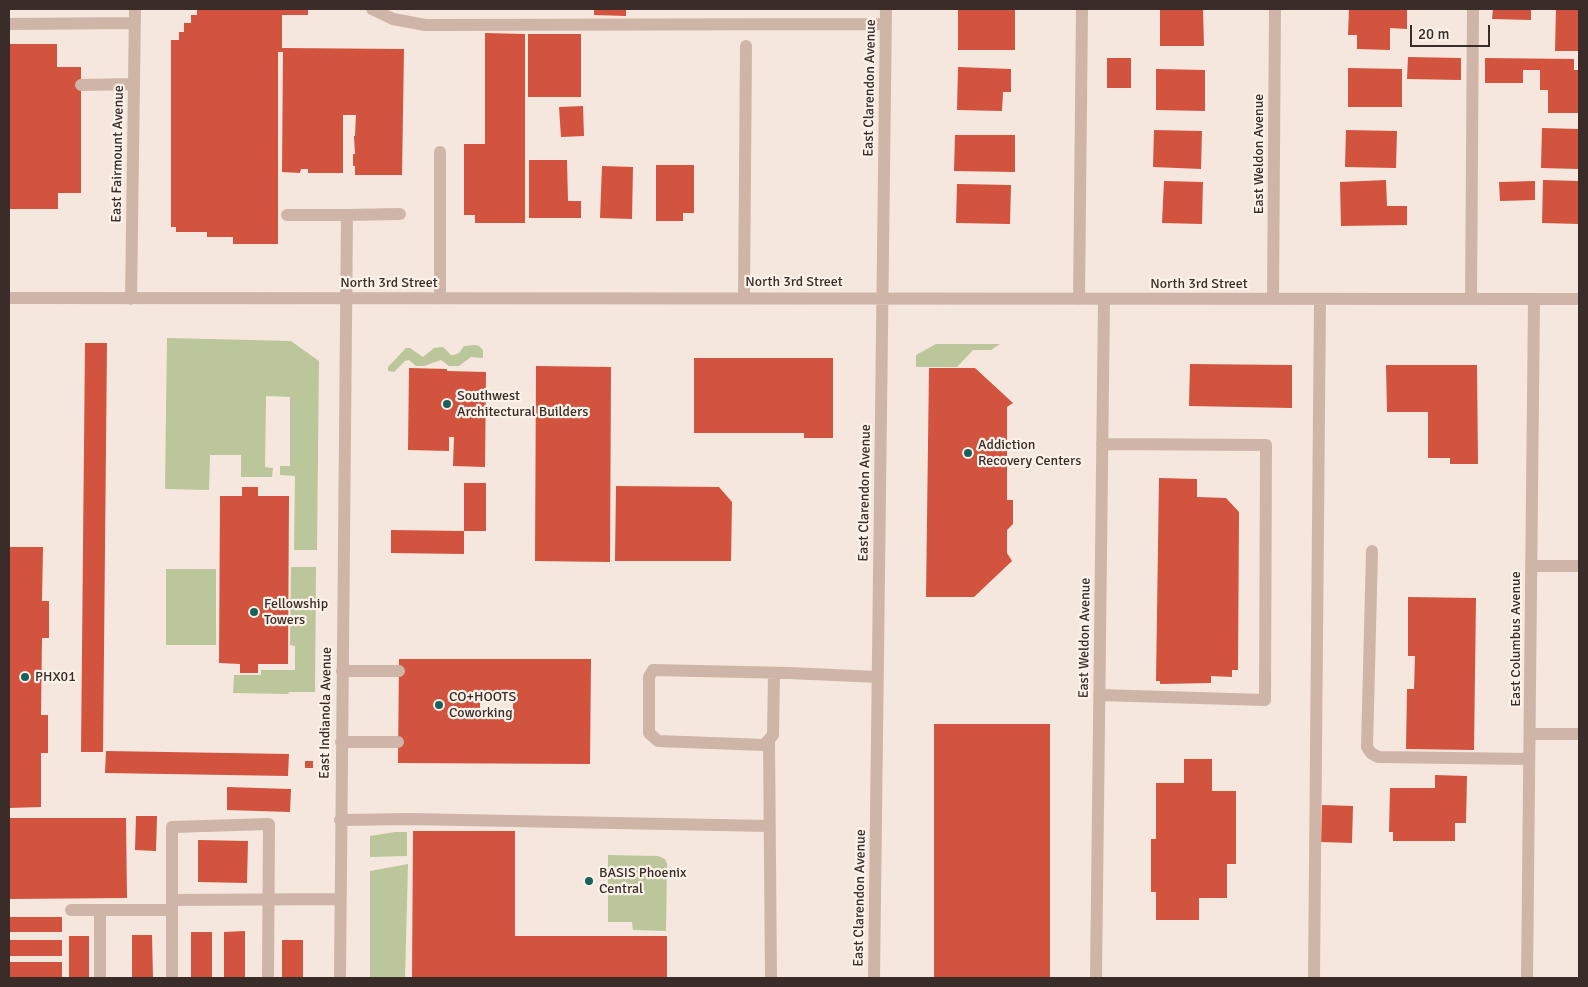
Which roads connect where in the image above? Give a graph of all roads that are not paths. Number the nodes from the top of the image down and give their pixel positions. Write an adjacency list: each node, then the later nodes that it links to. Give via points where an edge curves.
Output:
1 (135, 9): 7 (street, East Fairmount Avenue)
2 (372, 9): 9 (street, via 393,19 425,25)
3 (886, 9): 9 (street, East Clarendon Avenue)
4 (1082, 9): 22 (street)
5 (1276, 9): 25 (street, East Weldon Avenue)
6 (1473, 9): 27 (street)
7 (135, 23): 8 (street); 11 (street, East Fairmount Avenue)
8 (9, 24)
9 (886, 24): 18 (street, East Clarendon Avenue)
10 (746, 46): 17 (street)
11 (134, 84): 12 (street); 24 (street, East Fairmount Avenue)
12 (80, 85)
13 (440, 152): 21 (street)
14 (400, 214): 16 (street)
15 (287, 215): 16 (street)
16 (347, 215): 20 (street, East Indianola Avenue)
17 (744, 297): 18 (street, North 3rd Street); 21 (street, North 3rd Street)
18 (882, 297): 22 (street, North 3rd Street); 37 (street, East Clarendon Avenue)
19 (9, 298): 24 (street, North 3rd Street)
20 (346, 298): 21 (street, North 3rd Street); 24 (street, North 3rd Street); 34 (street, East Indianola Avenue)
21 (440, 298)
22 (1079, 298): 23 (street, North 3rd Street)
23 (1104, 298): 25 (street, North 3rd Street); 30 (street, East Weldon Avenue)
24 (131, 299)
25 (1273, 299): 26 (street, North 3rd Street)
26 (1320, 299): 27 (street, North 3rd Street); 59 (street)
27 (1471, 299): 28 (street, North 3rd Street)
28 (1534, 299): 29 (street, North 3rd Street); 32 (street, East Columbus Avenue)
29 (1579, 299)
30 (1102, 444): 38 (street, East Weldon Avenue); 38 (street, via 1266,445 1265,700)
31 (1372, 551): 44 (street, via 1367,747 1370,753 1378,757)
32 (1531, 566): 33 (street); 39 (street, East Columbus Avenue)
33 (1579, 566)
34 (342, 671): 35 (street); 42 (street, East Indianola Avenue)
35 (399, 671)
36 (774, 673): 37 (street); 41 (street, via 773,735); 41 (street, via 653,670 649,677 649,733 658,742 764,745)
37 (878, 677): 57 (street, East Clarendon Avenue)
38 (1099, 695): 58 (street, East Weldon Avenue)
39 (1530, 734): 40 (street); 44 (street, East Columbus Avenue)
40 (1579, 734)
41 (768, 740): 46 (street)
42 (341, 742): 43 (street); 45 (street, East Indianola Avenue)
43 (398, 742)
44 (1529, 758): 60 (street, East Columbus Avenue)
45 (340, 820): 46 (street); 47 (street, East Indianola Avenue)
46 (769, 826): 56 (street)
47 (340, 899): 48 (street); 55 (street, East Indianola Avenue)
48 (268, 900): 49 (street); 49 (street, via 269,824 172,827); 54 (street)
49 (172, 905): 51 (street); 53 (street)
50 (71, 910): 51 (street)
51 (100, 910): 52 (street)
52 (100, 978)
53 (172, 978)
54 (268, 978)
55 (340, 978)
56 (770, 978)
57 (874, 978)
58 (1096, 978)
59 (1314, 978)
60 (1527, 978)

